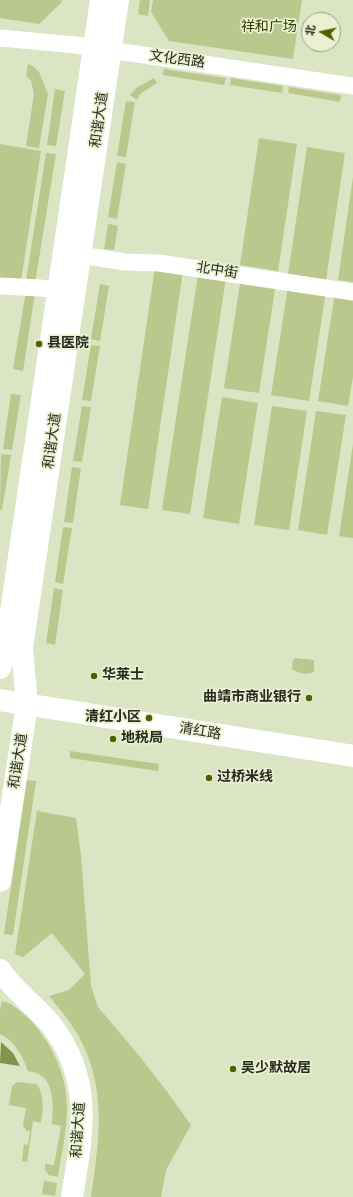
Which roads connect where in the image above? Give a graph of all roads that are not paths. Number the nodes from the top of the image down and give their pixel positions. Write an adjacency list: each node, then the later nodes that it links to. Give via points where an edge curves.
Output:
1 (101, 0): 4 (main road, 和谐大道)
2 (118, 0): 4 (main road, 和谐大道)
3 (0, 38): 4 (street, 文化西路)
4 (102, 49): 5 (street, 文化西路); 6 (main road, 和谐大道); 8 (main road, 和谐大道)
5 (353, 86)
6 (80, 255): 9 (street, 北中街, via 125,262 159,263); 12 (main road, 和谐大道, via 22,648)
7 (0, 286): 8 (street)
8 (59, 290): 10 (main road, 和谐大道, via 6,645)
9 (353, 292)
10 (0, 668)
11 (0, 700): 12 (main road, 清红路)
12 (27, 704): 13 (main road, 清红路); 14 (main road, 和谐大道)
13 (353, 756)
14 (0, 881)
15 (0, 970): 16 (main road, 和谐大道, via 20,995 53,1027 75,1066 82,1101 82,1121)
16 (72, 1197)

